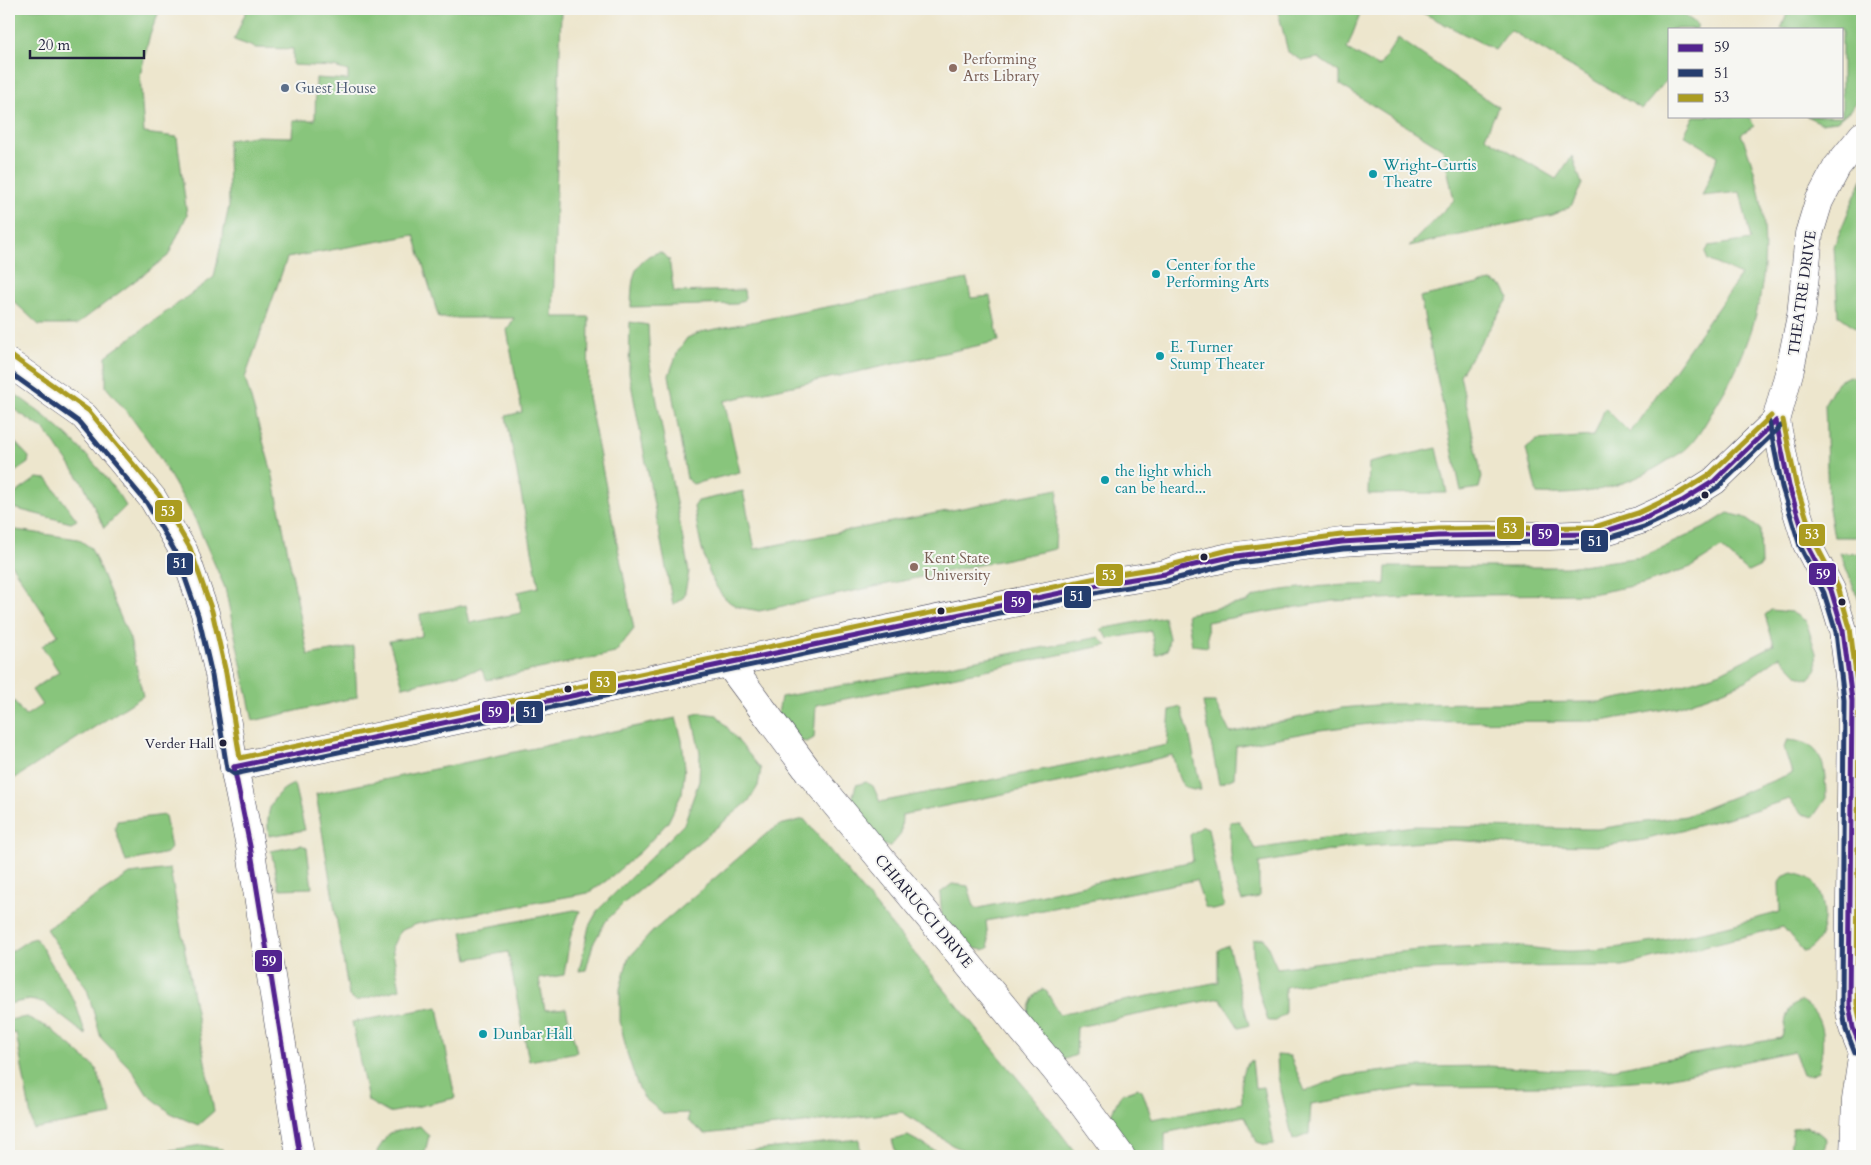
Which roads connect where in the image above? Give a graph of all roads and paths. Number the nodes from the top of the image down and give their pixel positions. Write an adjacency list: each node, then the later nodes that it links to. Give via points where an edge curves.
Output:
1 (1862, 136): 3 (street, THEATRE DRIVE, via 1837,167 1819,201 1809,234 1801,316)
2 (9, 363): 5 (street, via 84,416 153,499 184,552 206,614)
3 (1776, 421): 4 (street, via 1714,481 1642,520 1596,534 1439,536 1342,542 1230,557 1165,574); 6 (street, via 1789,486 1807,544 1830,590 1843,630 1852,700 1849,1005 1853,1028)
4 (729, 664): 5 (street); 9 (street, CHIARUCCI DRIVE, via 809,772 1073,1091)
5 (234, 767): 8 (street, via 250,846)
6 (1862, 1050)
7 (1862, 1058): 10 (street, via 1856,1099)
8 (300, 1156)
9 (1121, 1156)
10 (1854, 1156)

